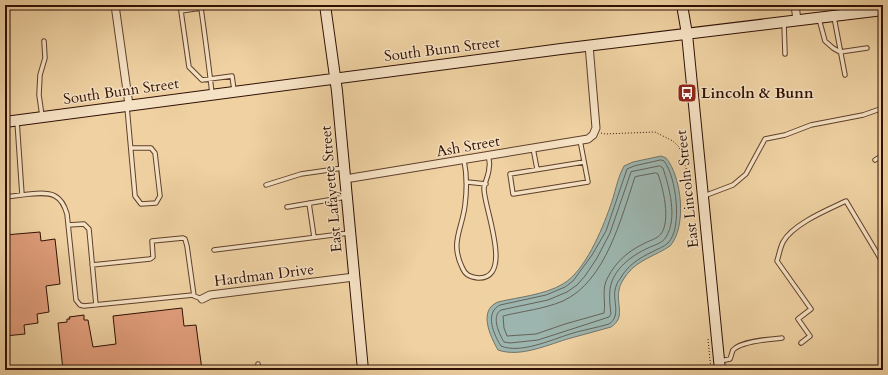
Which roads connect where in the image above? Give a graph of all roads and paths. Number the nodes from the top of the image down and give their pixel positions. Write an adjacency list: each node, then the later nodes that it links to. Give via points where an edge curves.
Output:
1 (115, 5): 21 (street)
2 (325, 5): 17 (street, East Lafayette Street)
3 (682, 5): 10 (street, East Lincoln Street)
4 (795, 5): 8 (street)
5 (883, 10): 6 (street, South Bunn Street)
6 (834, 16): 7 (street, South Bunn Street); 14 (lane)
7 (819, 18): 8 (street, South Bunn Street); 14 (lane, via 825,41)
8 (797, 20): 9 (street, South Bunn Street)
9 (784, 22): 10 (street, South Bunn Street); 15 (lane)
10 (687, 34): 12 (street, South Bunn Street); 42 (street, East Lincoln Street)
11 (44, 41): 23 (lane, via 45,58 40,75 39,95)
12 (589, 45): 17 (street, South Bunn Street); 26 (street)
13 (867, 48): 14 (lane)
14 (840, 52): 16 (lane)
15 (785, 54)
16 (845, 75)
17 (335, 78): 19 (street, South Bunn Street); 35 (street, East Lafayette Street)
18 (210, 79): 18 (lane, via 201,8 181,11 189,67 202,80); 19 (lane, via 232,76); 20 (lane)
19 (234, 91): 20 (street, South Bunn Street)
20 (212, 94): 21 (street, South Bunn Street)
21 (128, 105): 23 (street, South Bunn Street); 28 (lane)
22 (883, 108): 42 (lane, via 765,139 746,174 733,185)
23 (42, 117): 24 (street, South Bunn Street)
24 (17, 120): 25 (street, South Bunn Street); 41 (lane)
25 (5, 122)
26 (594, 133): 27 (street, Ash Street, via 588,139); 49 (path, via 655,132 673,141 679,147 684,160)
27 (580, 140): 29 (street, Ash Street); 34 (lane)
28 (131, 148): 28 (lane, via 135,196 141,204 156,203 160,196 156,153 150,148)
29 (533, 148): 31 (street, Ash Street); 36 (lane)
30 (883, 155): 33 (lane)
31 (488, 156): 32 (street, Ash Street); 39 (lane)
32 (464, 160): 37 (street, Ash Street); 38 (lane)
33 (875, 160)
34 (584, 162): 36 (lane); 36 (lane, via 588,182 513,194 510,174)
35 (344, 168): 37 (street, East Lafayette Street); 40 (lane, via 301,174)
36 (537, 169)
37 (345, 179): 44 (street, East Lafayette Street)
38 (467, 182): 39 (lane); 39 (lane, via 456,251 464,272 473,278 489,275 494,267 496,242 487,211 484,189)
39 (486, 184)
40 (266, 185)
41 (22, 195): 43 (lane); 47 (lane, via 54,196 64,207)
42 (703, 196): 61 (street, East Lincoln Street)
43 (5, 197)
44 (347, 197): 45 (lane); 48 (street, East Lafayette Street)
45 (309, 203): 46 (lane); 50 (lane)
46 (287, 207)
47 (68, 225): 53 (lane, via 84,224 89,229); 57 (lane, via 76,300 84,306)
48 (350, 233): 50 (lane); 54 (street, East Lafayette Street)
49 (698, 235)
50 (314, 237): 51 (lane)
51 (214, 250)
52 (883, 263): 59 (lane, via 846,201 817,215 791,232 783,242 777,261 811,309 798,319 810,336)
53 (92, 265): 55 (lane, via 150,259 153,257 152,241 183,238 187,246); 57 (lane)
54 (354, 277): 56 (street, Hardman Drive, via 210,295); 63 (street, East Lafayette Street)
55 (193, 295): 56 (lane); 57 (lane)
56 (202, 299)
57 (96, 305)
58 (782, 338): 61 (lane, via 740,346 733,350 730,359)
59 (801, 343)
60 (258, 364): 62 (lane)
61 (719, 365)
62 (259, 370)
63 (363, 370)

